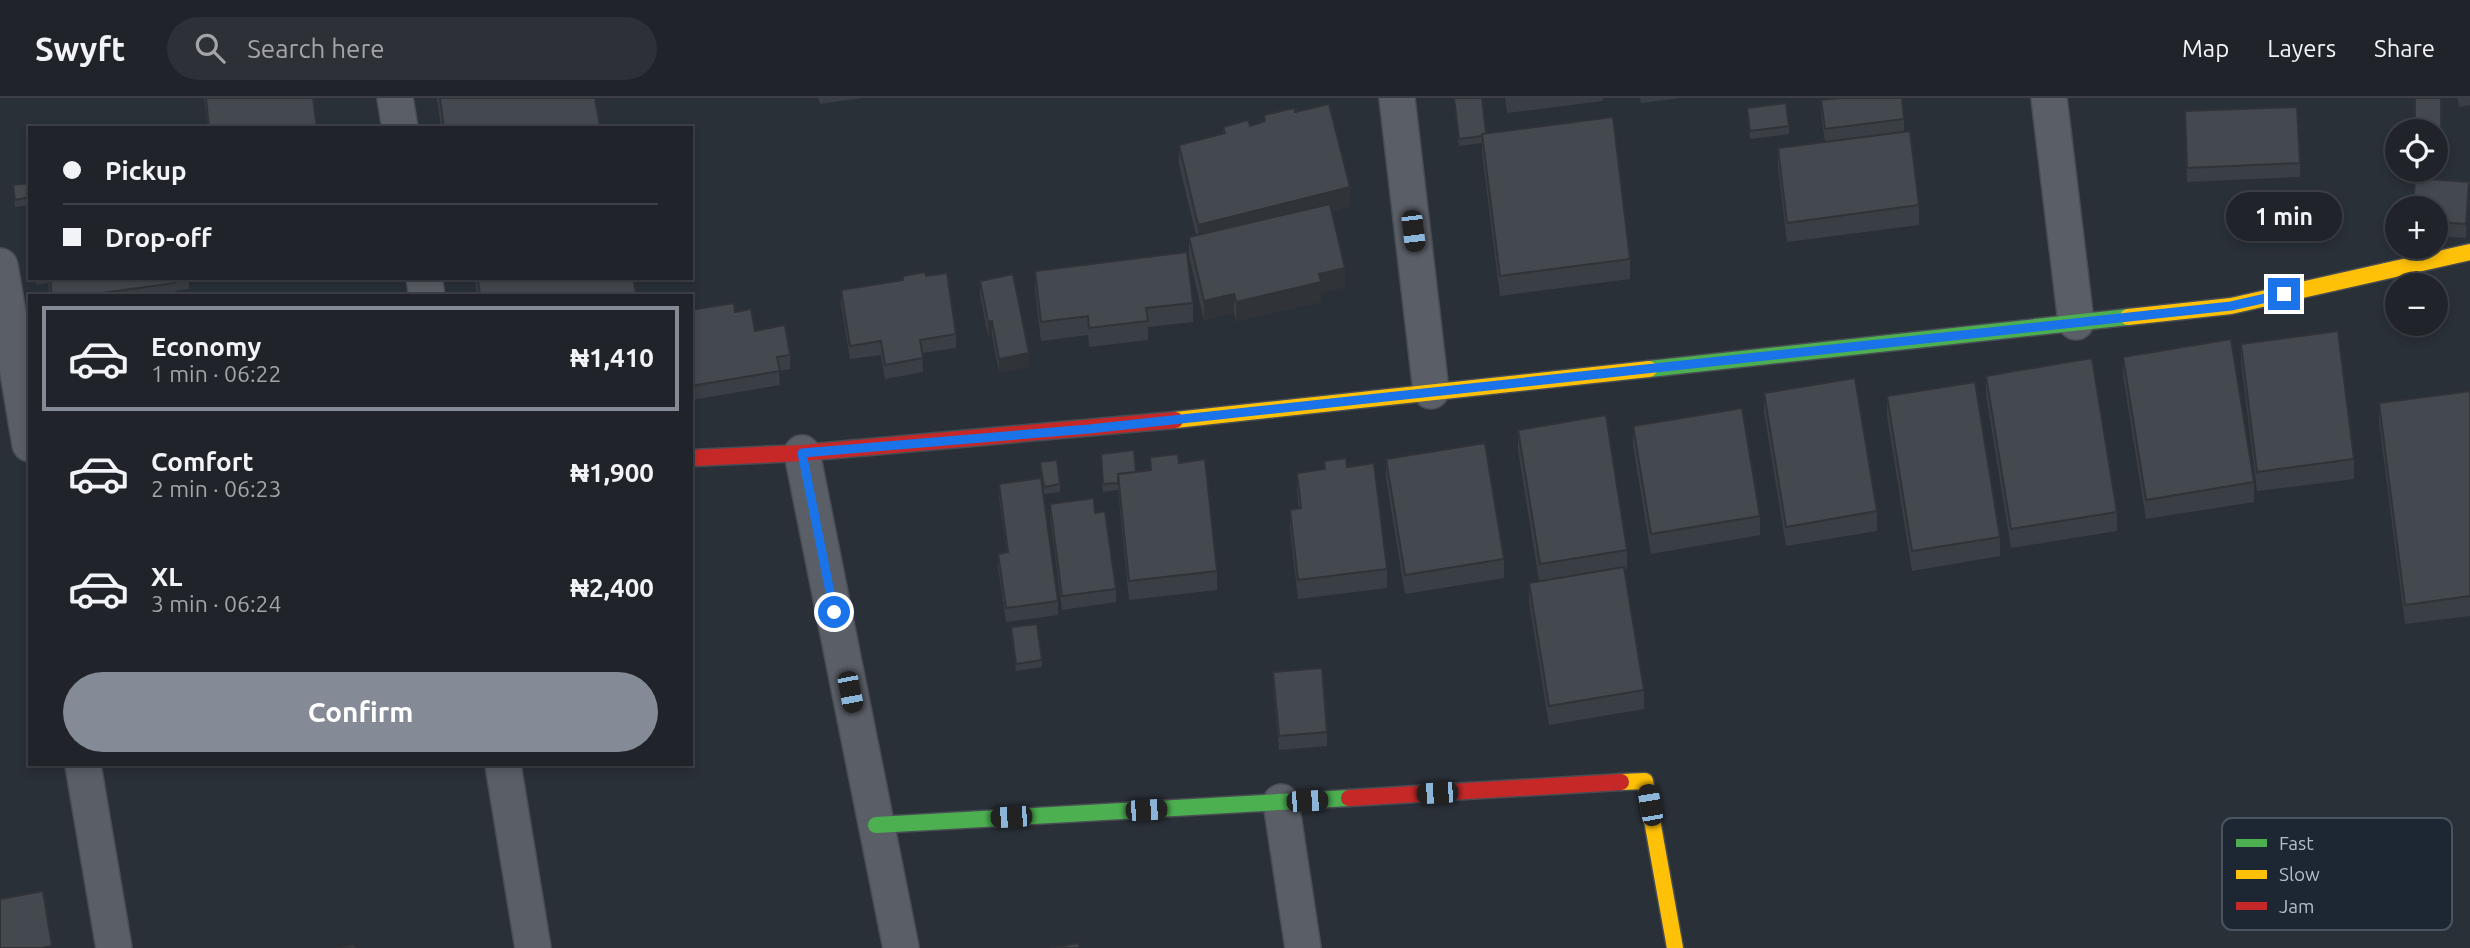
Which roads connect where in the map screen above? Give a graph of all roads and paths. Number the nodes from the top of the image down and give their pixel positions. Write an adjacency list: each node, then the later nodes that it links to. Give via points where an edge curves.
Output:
1 (395, 98): 4 (street)
2 (1397, 98): 8 (street)
3 (2049, 98): 7 (street)
4 (400, 126)
5 (2470, 252): 7 (street, via 2231,306)
6 (0, 266): 9 (street)
7 (2076, 322): 8 (street)
8 (1431, 391): 10 (street, via 1089,429)
9 (28, 432)
10 (802, 453): 11 (street); 15 (street)
11 (693, 458)
12 (83, 766): 16 (street)
13 (503, 766): 17 (street)
14 (1281, 802): 15 (street); 19 (street); 20 (street, via 1645,781)
15 (876, 825): 18 (street)
16 (114, 948)
17 (533, 948)
18 (901, 948)
19 (1303, 948)
20 (1675, 948)

